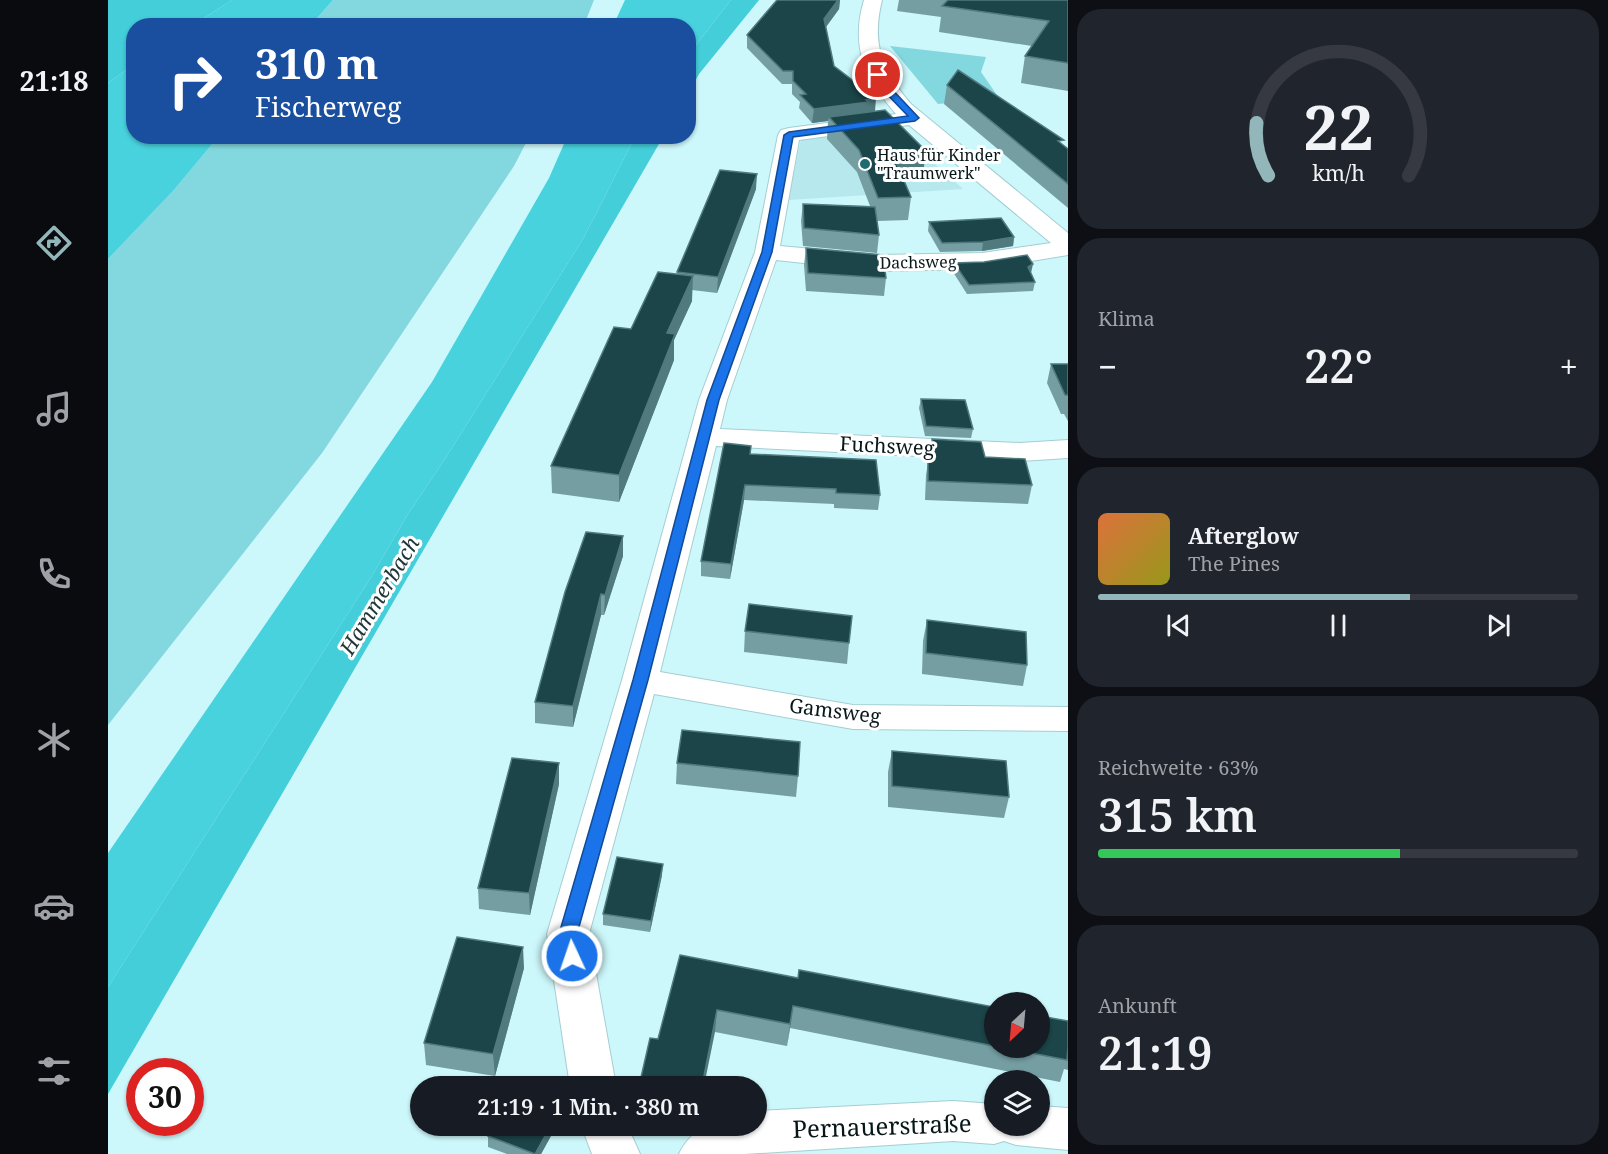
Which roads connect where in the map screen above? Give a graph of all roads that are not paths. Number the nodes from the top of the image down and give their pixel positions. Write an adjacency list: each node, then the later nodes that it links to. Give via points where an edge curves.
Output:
1 (873, 0): 2 (street, via 867,21 871,63 884,87)
2 (915, 118): 3 (street); 4 (street, via 789,135)
3 (1068, 246): 4 (street, Dachsweg, via 982,261 878,263)
4 (767, 252): 5 (street, via 713,400)
5 (705, 437): 6 (street, Fuchsweg, via 1020,452); 7 (street)
6 (1068, 448)
7 (640, 680): 8 (street, Gamsweg, via 853,717); 9 (street, via 568,934)
8 (1068, 719)
9 (591, 1076)
10 (984, 1123): 15 (street, Pernauerstraße, via 953,1121 738,1133)
11 (1050, 1128): 12 (street)
12 (1068, 1129)
13 (609, 1136): 14 (street)
14 (616, 1154)
15 (703, 1154)

